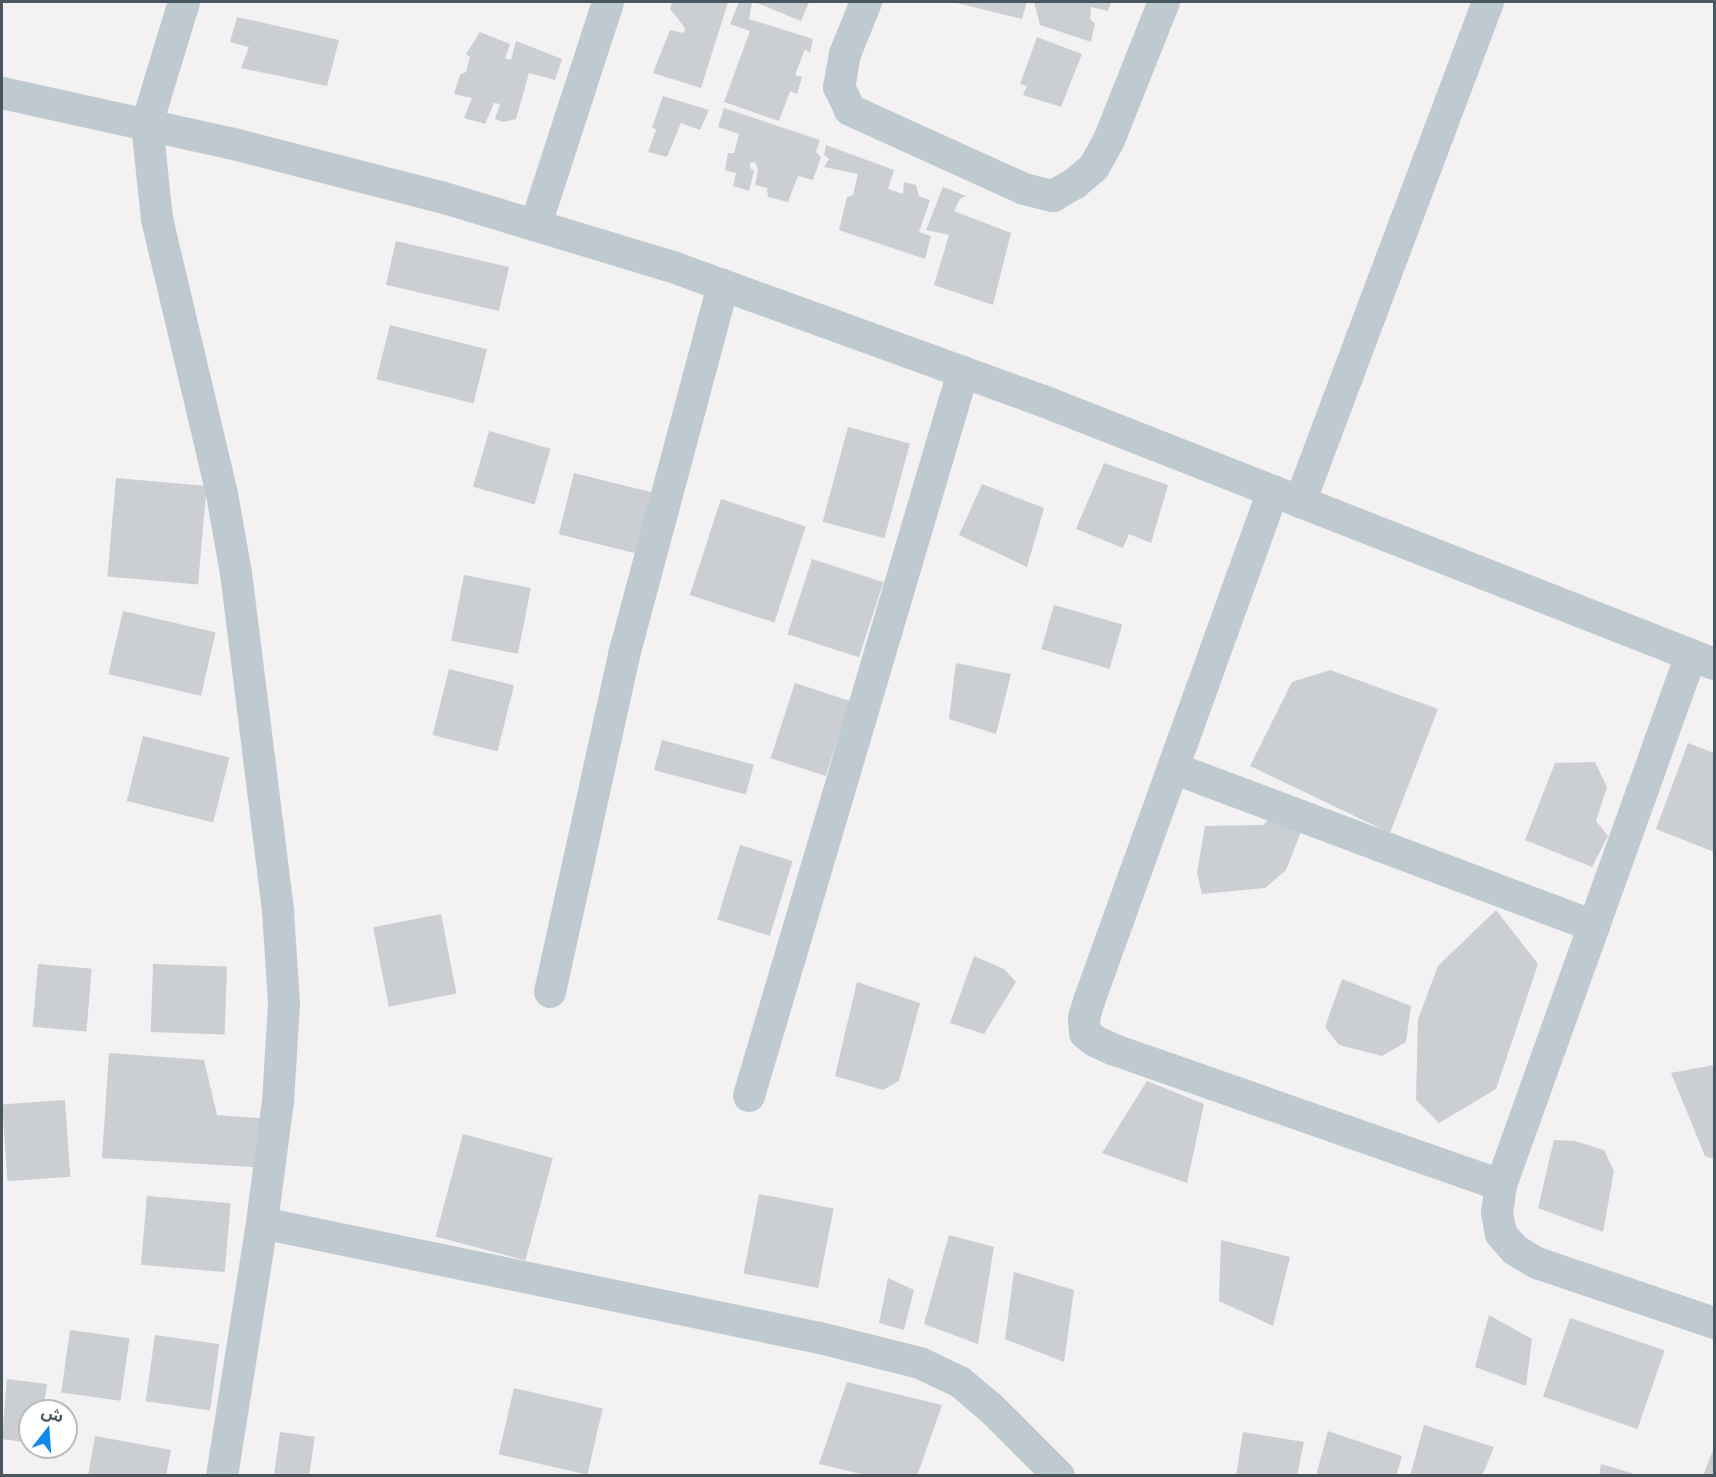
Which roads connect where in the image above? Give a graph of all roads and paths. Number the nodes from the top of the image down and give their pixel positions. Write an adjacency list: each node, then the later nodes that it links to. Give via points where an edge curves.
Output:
1 (184, 2): 7 (street)
2 (608, 2): 8 (street)
3 (866, 2): 4 (street, via 845,54 839,87 850,110 1024,189 1053,196 1094,167 1109,140)
4 (1164, 2)
5 (1488, 2): 11 (street)
6 (2, 93): 7 (street)
7 (147, 124): 8 (street); 18 (street, via 157,219 222,494 236,573 278,911 284,1004 278,1101)
8 (536, 224): 9 (street)
9 (723, 285): 10 (street); 15 (street, via 624,655)
10 (963, 372): 11 (street); 16 (street)
11 (1287, 496): 12 (street); 13 (street)
12 (1703, 659): 14 (street)
13 (1173, 768): 14 (street); 17 (street, via 1089,1001 1085,1033 1112,1049)
14 (1594, 926): 17 (street)
15 (550, 992)
16 (749, 1096)
17 (1501, 1185): 19 (street, via 1497,1213 1501,1234 1515,1250 1538,1263)
18 (262, 1224): 20 (street); 21 (street, via 819,1338 920,1363 960,1382 975,1394)
19 (1714, 1323)
20 (222, 1476)
21 (1059, 1476)

